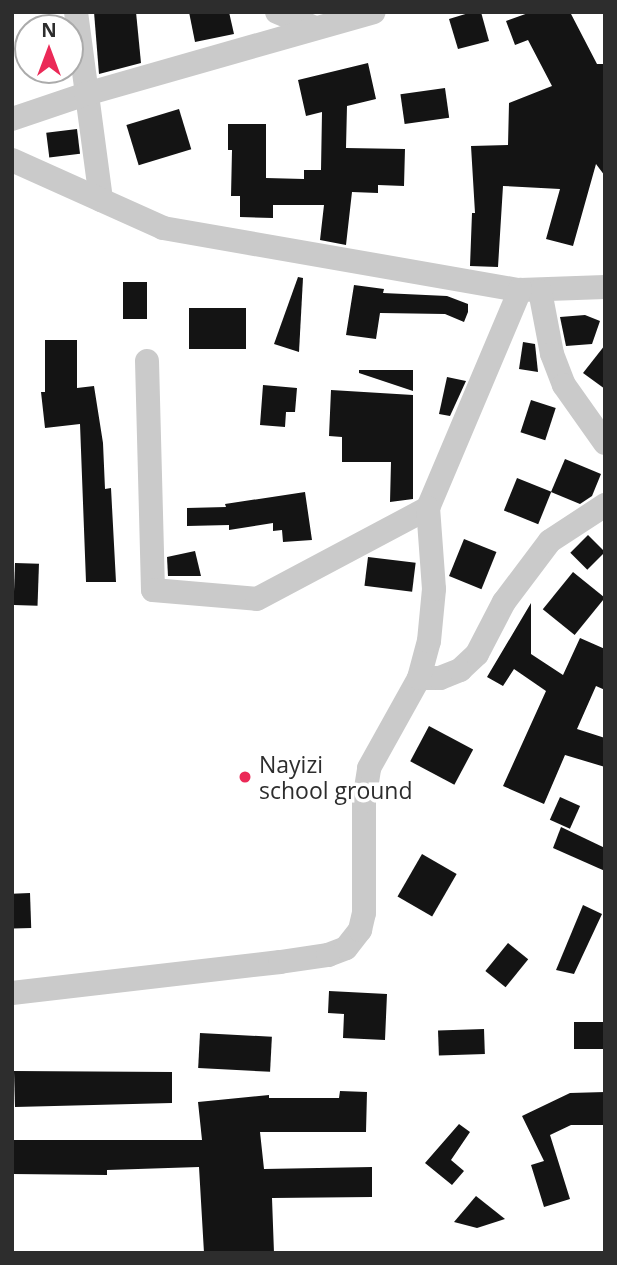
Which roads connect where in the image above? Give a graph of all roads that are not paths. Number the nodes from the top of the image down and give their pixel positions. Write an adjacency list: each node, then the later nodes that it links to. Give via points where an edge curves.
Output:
1 (76, 12): 5 (street)
2 (277, 12): 4 (street)
3 (374, 12): 4 (street)
4 (315, 28): 5 (street)
5 (86, 94): 6 (street); 8 (street)
6 (12, 119)
7 (12, 160): 8 (street)
8 (101, 200): 10 (street, via 163,228)
9 (605, 287): 10 (street)
10 (530, 290): 12 (street, via 564,385); 14 (street)
11 (147, 361): 14 (street, via 153,590 257,599)
12 (605, 443)
13 (605, 505): 15 (street, via 550,541 504,602 477,654 460,670 439,678)
14 (428, 508): 15 (street, via 433,611)
15 (419, 678): 16 (street, via 369,768 364,801 364,912 360,930 346,948 280,962)
16 (12, 993)

